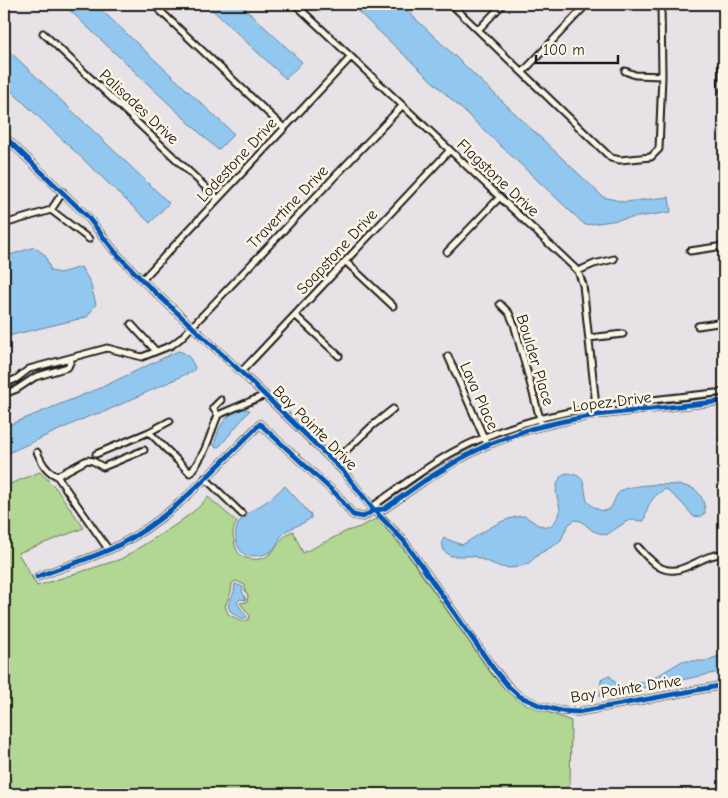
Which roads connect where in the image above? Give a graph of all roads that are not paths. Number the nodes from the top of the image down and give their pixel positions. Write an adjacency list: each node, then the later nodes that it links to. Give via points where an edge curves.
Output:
1 (153, 4): 16 (street)
2 (295, 4): 10 (street, Flagstone Drive)
3 (451, 4): 8 (street)
4 (503, 4): 8 (street)
5 (587, 4): 12 (street)
6 (660, 4): 13 (street)
7 (722, 4): 14 (street)
8 (478, 30): 12 (street)
9 (43, 34): 21 (street, Palisades Drive)
10 (351, 57): 15 (street, Flagstone Drive); 16 (street, Lodestone Drive)
11 (625, 71): 13 (street, via 635,75)
12 (523, 72): 13 (street, via 611,158 620,160 651,157 659,149)
13 (662, 76)
14 (724, 94)
15 (402, 106): 18 (street, Flagstone Drive); 38 (street, Travertine Drive)
16 (284, 128): 21 (street, Lodestone Drive)
17 (4, 136): 19 (street, Bay Pointe Drive)
18 (450, 150): 20 (street, Flagstone Drive); 30 (street, Soapstone Drive)
19 (63, 192): 22 (street); 32 (street, Bay Pointe Drive)
20 (500, 197): 27 (street); 31 (street, Flagstone Drive)
21 (218, 199): 32 (street, Lodestone Drive)
22 (51, 210): 23 (street); 24 (street)
23 (4, 224)
24 (89, 239)
25 (724, 246): 26 (street); 28 (street)
26 (690, 250)
27 (447, 252)
28 (724, 256)
29 (614, 259): 31 (street)
30 (345, 261): 34 (street); 35 (street, Soapstone Drive)
31 (578, 271): 41 (street)
32 (142, 280): 38 (street, Bay Pointe Drive)
33 (500, 304): 57 (street, Boulder Place, via 514,324)
34 (393, 306)
35 (295, 315): 43 (street); 46 (street, Soapstone Drive)
36 (724, 322): 39 (street)
37 (131, 324): 42 (street)
38 (192, 326): 42 (street, Travertine Drive, via 172,344); 46 (street, Bay Pointe Drive)
39 (698, 326)
40 (623, 334): 41 (street)
41 (589, 338): 53 (street)
42 (155, 350): 45 (street, Travertine Drive, via 142,357 107,348)
43 (339, 356)
44 (448, 356): 61 (street, Lava Place)
45 (72, 358): 47 (street, Travertine Drive, via 29,369 16,380); 49 (street, via 68,367 35,378)
46 (241, 372): 50 (street, Bay Pointe Drive)
47 (4, 384)
48 (724, 392): 53 (street, Lopez Drive)
49 (4, 394)
50 (265, 395): 55 (street); 66 (street, Bay Pointe Drive)
51 (221, 400): 55 (street, via 213,408)
52 (724, 400): 56 (street, Lopez Drive)
53 (596, 407): 56 (street); 57 (street, Lopez Drive)
54 (393, 409): 66 (street)
55 (218, 415): 60 (street, via 208,446 190,473)
56 (597, 415): 59 (street, Lopez Drive)
57 (539, 418): 59 (street, Boulder Place); 61 (street, Lopez Drive)
58 (170, 421): 60 (street)
59 (542, 426): 62 (street, Lopez Drive)
60 (149, 432): 65 (street)
61 (484, 438): 62 (street, Lava Place); 69 (street, Lopez Drive, via 426,469 376,504)
62 (487, 445): 69 (street, Lopez Drive, via 440,470 384,509)
63 (144, 450): 67 (street, via 103,467 88,460)
64 (37, 452): 67 (street, via 44,466)
65 (96, 454)
66 (334, 462): 69 (street, Bay Pointe Drive)
67 (57, 476): 72 (street)
68 (205, 478): 69 (street, via 260,424 337,495 353,515 363,517); 70 (street); 72 (street, via 158,520)
69 (374, 510): 75 (street, Bay Pointe Drive, via 404,540 502,680 526,700 554,710 578,712)
70 (242, 514)
71 (638, 547): 73 (street, via 655,565 671,571)
72 (108, 549): 74 (street)
73 (724, 554)
74 (37, 576)
75 (724, 685)

